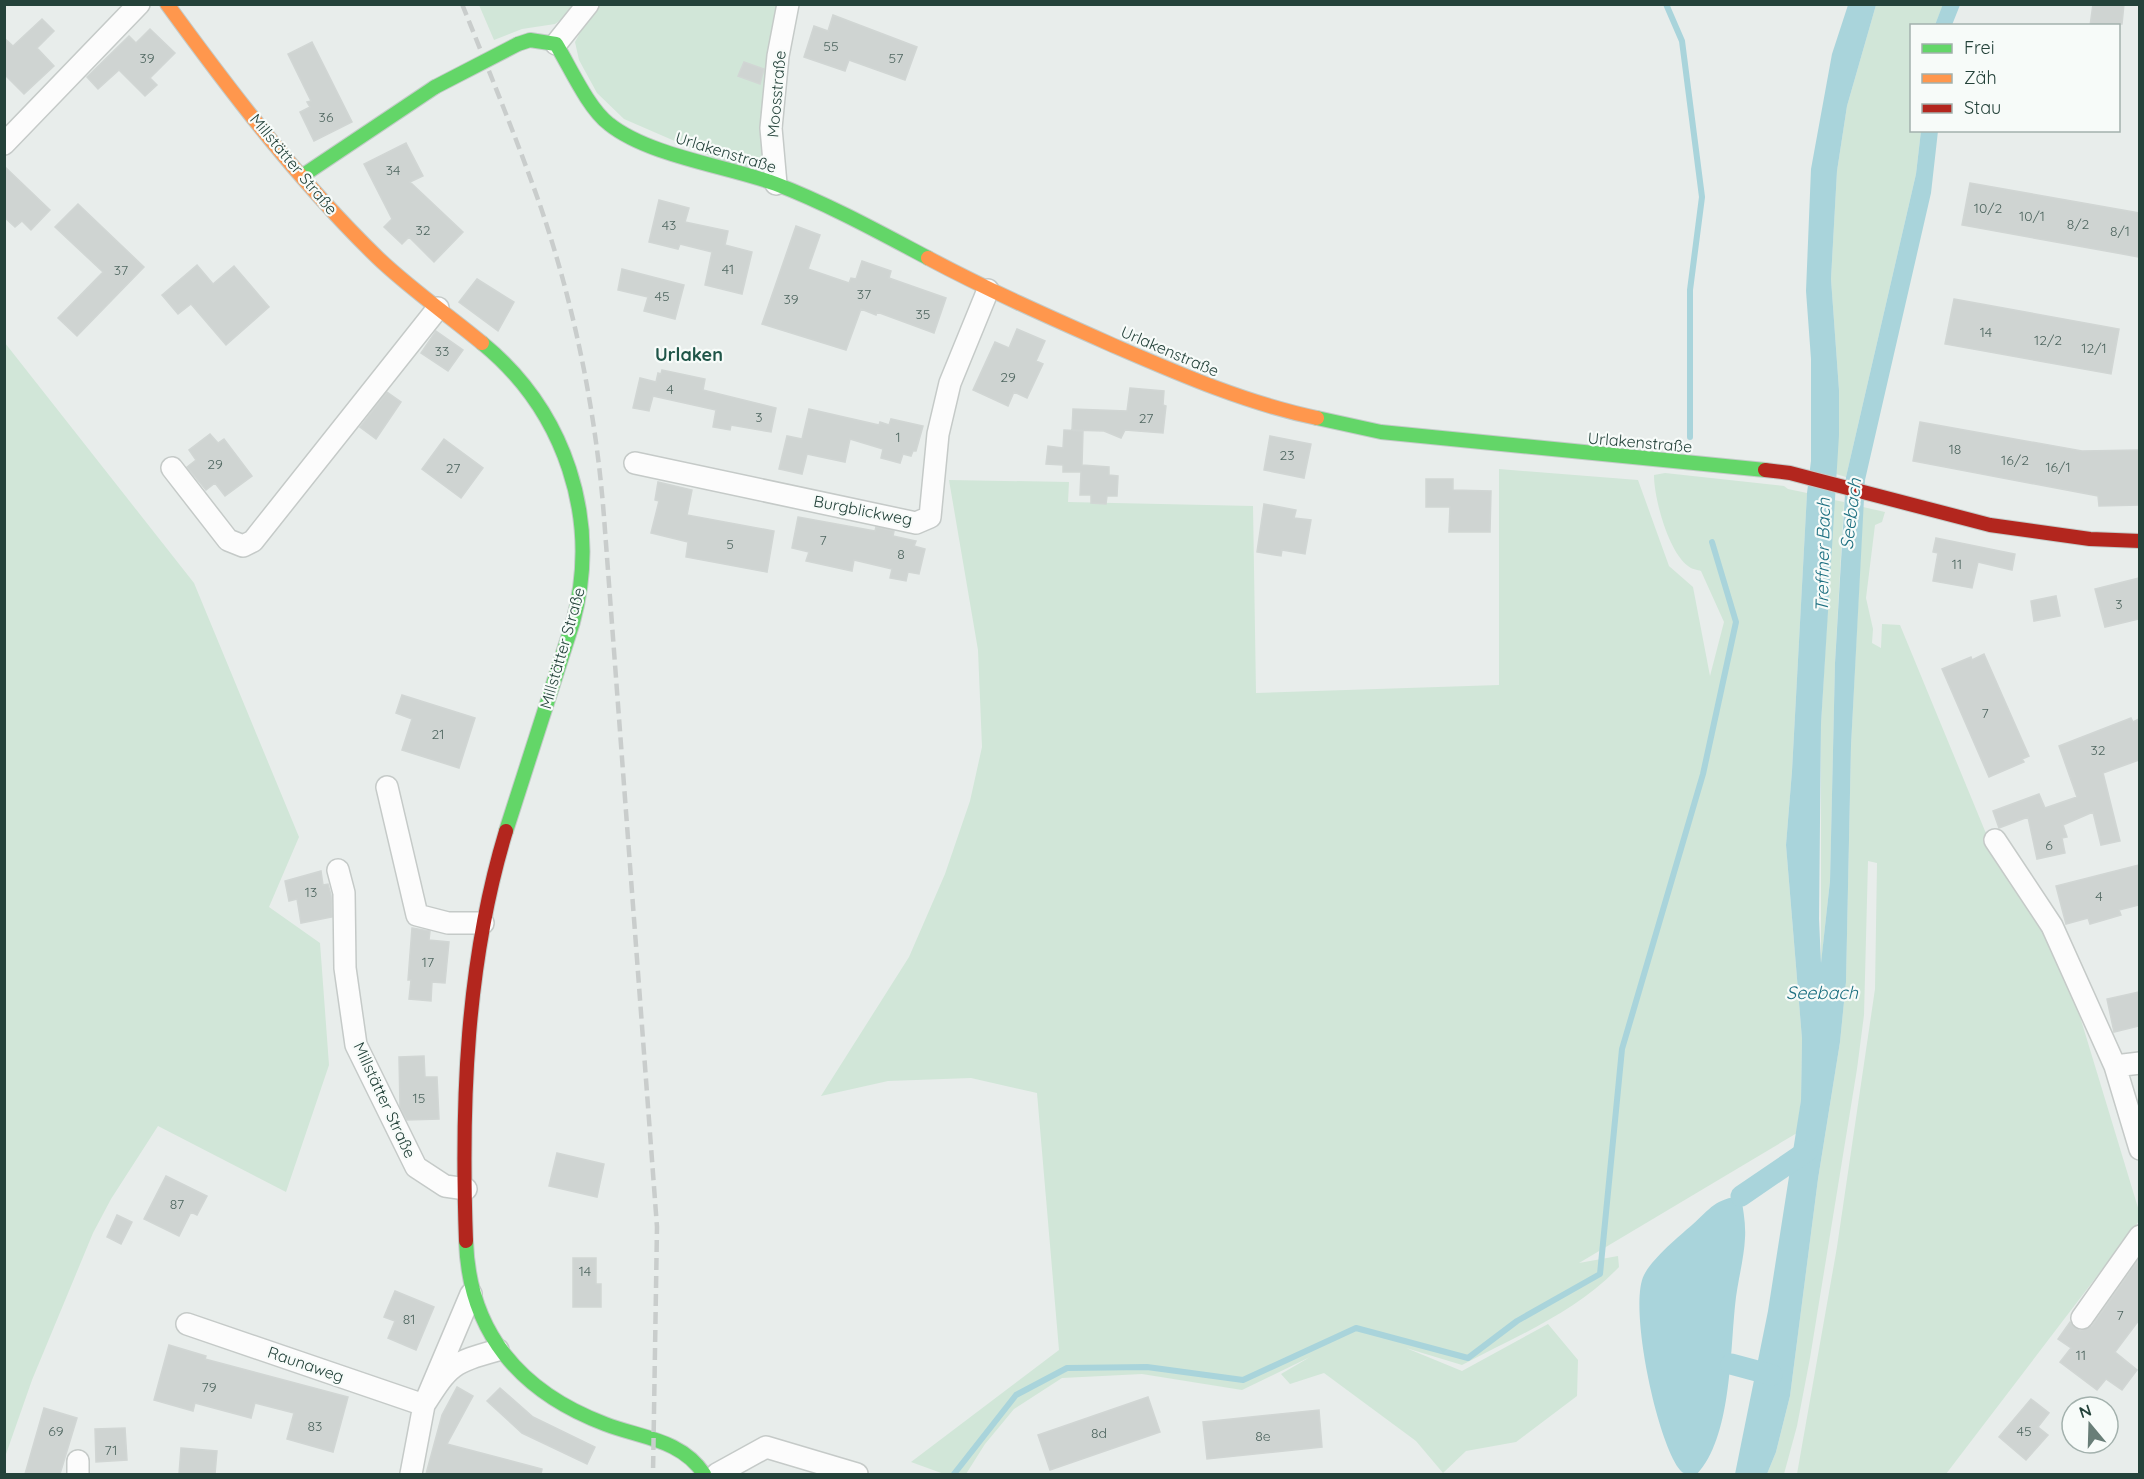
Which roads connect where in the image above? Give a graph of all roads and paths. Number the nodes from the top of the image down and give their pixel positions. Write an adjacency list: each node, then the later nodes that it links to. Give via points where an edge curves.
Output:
1 (139, 4): 6 (street)
2 (167, 4): 7 (street, Millstätter Straße, via 213,68)
3 (588, 4): 5 (street)
4 (788, 4): 8 (street, Moosstraße, via 771,128)
5 (556, 45): 7 (street, bridge, via 537,40 518,44 435,87); 8 (street, Urlakenstraße, via 596,109 620,132 678,155)
6 (4, 144)
7 (302, 176): 10 (street, Millstätter Straße, via 382,262)
8 (776, 184): 9 (street, Urlakenstraße, via 877,231)
9 (988, 290): 11 (street, Burgblickweg, via 950,383 938,434 930,517 915,523); 13 (street, Urlakenstraße, via 1190,379 1282,411 1381,432 1790,473 1990,525 2090,539)
10 (438, 308): 12 (street, via 253,541 243,546 228,540); 17 (street, Millstätter Straße, via 484,345 522,383 546,415 579,512 583,548 581,585 570,632 492,878)
11 (635, 463)
12 (172, 468)
13 (2139, 541)
14 (387, 787): 17 (street, via 417,915 448,923)
15 (1995, 840): 19 (street, via 2052,926)
16 (338, 870): 21 (street, Millstätter Straße, via 344,893 345,968 356,1046 416,1167 445,1186)
17 (483, 923): 21 (street, Millstätter Straße, via 468,1026)
18 (2139, 1063): 19 (street)
19 (2115, 1066): 20 (street)
20 (2139, 1149)
21 (466, 1189): 23 (street, Millstätter Straße)
22 (2139, 1236): 24 (street)
23 (471, 1294): 26 (street, Millstätter Straße, via 480,1320); 27 (street)
24 (2082, 1318)
25 (187, 1324): 27 (street, Raunaweg)
26 (498, 1350): 27 (street, via 459,1361 442,1377); 29 (street, Millstätter Straße, via 529,1379 565,1404 598,1422 674,1446 701,1467)
27 (424, 1405): 28 (street)
28 (411, 1474)
29 (704, 1474)
30 (717, 1474): 31 (street, via 766,1447)
31 (857, 1474)

